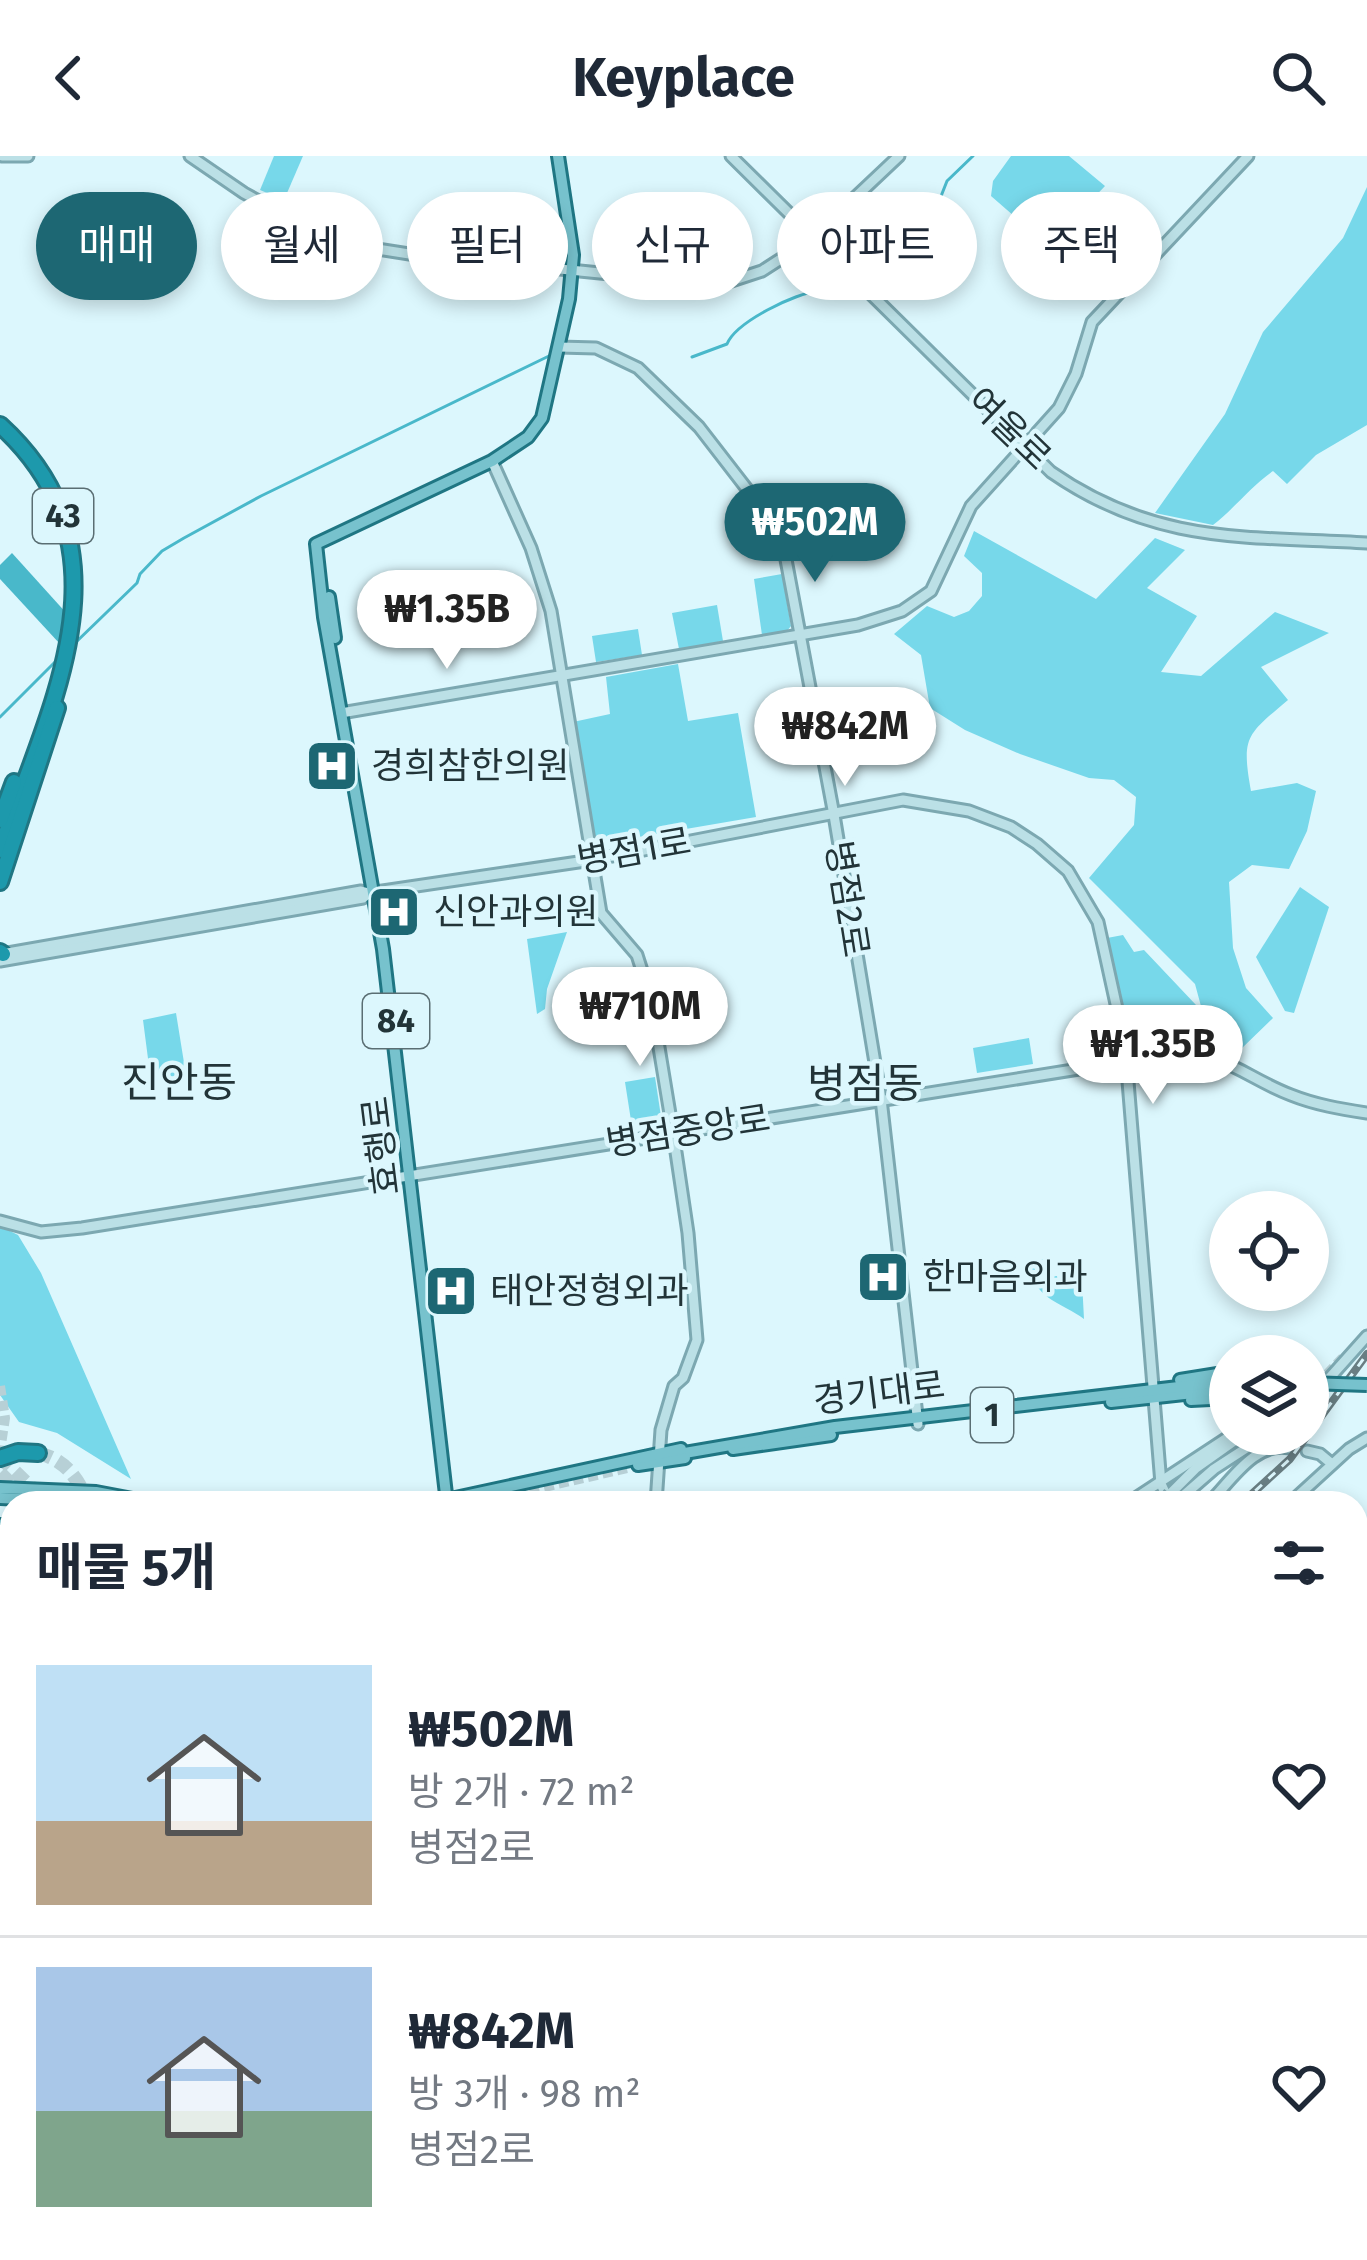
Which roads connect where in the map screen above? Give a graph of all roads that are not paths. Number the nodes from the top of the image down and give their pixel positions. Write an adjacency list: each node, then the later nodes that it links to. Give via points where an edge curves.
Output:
1 (2, 156): 2 (street)
2 (28, 156)
3 (190, 156): 12 (street, via 321,234)
4 (558, 156): 10 (main road, 84)
5 (731, 156): 9 (street, 여울로)
6 (899, 156): 8 (street)
7 (1248, 156): 19 (street, via 1106,304 1062,403)
8 (861, 192)
9 (777, 201)
10 (570, 234): 11 (street); 15 (main road, 84)
11 (568, 239)
12 (407, 254)
13 (777, 262): 15 (street, via 719,285)
14 (568, 270): 15 (street)
15 (571, 270): 17 (main road, 84)
16 (877, 300): 19 (street, 여울로)
17 (560, 344): 20 (main road, 효행로 / 84, via 542,418); 22 (street, 병점2로, via 589,346 638,368 768,514 785,546)
18 (0, 425): 23 (highway, 43, via 59,503 72,549 73,626)
19 (1027, 448): 21 (street, 여울로, via 1087,496 1172,529); 22 (street, via 971,506 921,600 875,622)
20 (492, 460): 24 (street, via 535,561); 25 (main road, 효행로 / 84, via 318,543)
21 (1367, 544)
22 (801, 634): 24 (street); 26 (street, 병점2로)
23 (62, 666): 27 (highway); 28 (highway, 43); 30 (highway, via 56,715)
24 (560, 677): 25 (street); 29 (street)
25 (345, 713): 31 (main road, 효행로 / 84)
26 (834, 814): 29 (street, 병점1로); 33 (street, 병점1로, via 903,800 947,806 999,822 1051,854 1098,922); 34 (street, 병점2로)
27 (0, 820)
28 (0, 850)
29 (592, 860): 31 (street, 병점1로); 36 (street, via 601,913 637,956 651,999)
30 (0, 882)
31 (375, 892): 32 (street, 병점1로); 37 (main road, 효행로 / 84)
32 (2, 958)
33 (1128, 1064): 34 (street, 병점중앙로); 35 (street, 병점중앙로, via 1204,1054 1290,1095); 45 (street, 병점1로)
34 (881, 1100): 36 (street, 병점중앙로); 46 (street, 병점2로)
35 (1366, 1110)
36 (673, 1132): 37 (street, 병점중앙로); 57 (street, via 697,1340 675,1383)
37 (412, 1173): 38 (street, 병점중앙로, via 82,1228 41,1232); 62 (main road, 효행로 / 84)
38 (0, 1221)
39 (1367, 1332): 40 (street)
40 (1329, 1370)
41 (1209, 1378): 45 (main road)
42 (1367, 1381): 43 (main road, bridge)
43 (1329, 1387)
44 (1209, 1391): 45 (main road, 경기대로 / 1)
45 (1153, 1393): 46 (main road, 경기대로 / 1); 59 (street, 병점1로)
46 (918, 1421): 47 (main road, 경기대로 / 1)
47 (833, 1431): 51 (main road, 경기대로); 51 (main road, via 744,1435)
48 (1367, 1438): 58 (street)
49 (1209, 1445): 59 (street)
50 (38, 1453): 56 (highway)
51 (678, 1455): 57 (main road)
52 (1214, 1455): 68 (street)
53 (1236, 1455): 69 (street)
54 (1257, 1455): 70 (street)
55 (1322, 1455): 58 (street)
56 (0, 1458)
57 (657, 1458): 63 (main road); 64 (main road); 65 (street)
58 (1332, 1464): 71 (street)
59 (1161, 1484): 66 (street); 67 (street)
60 (0, 1488): 61 (main road)
61 (72, 1491)
62 (449, 1491)
63 (498, 1491)
64 (524, 1491)
65 (656, 1491)
66 (1149, 1491)
67 (1164, 1491)
68 (1177, 1491)
69 (1183, 1491)
70 (1221, 1491)
71 (1303, 1491)

